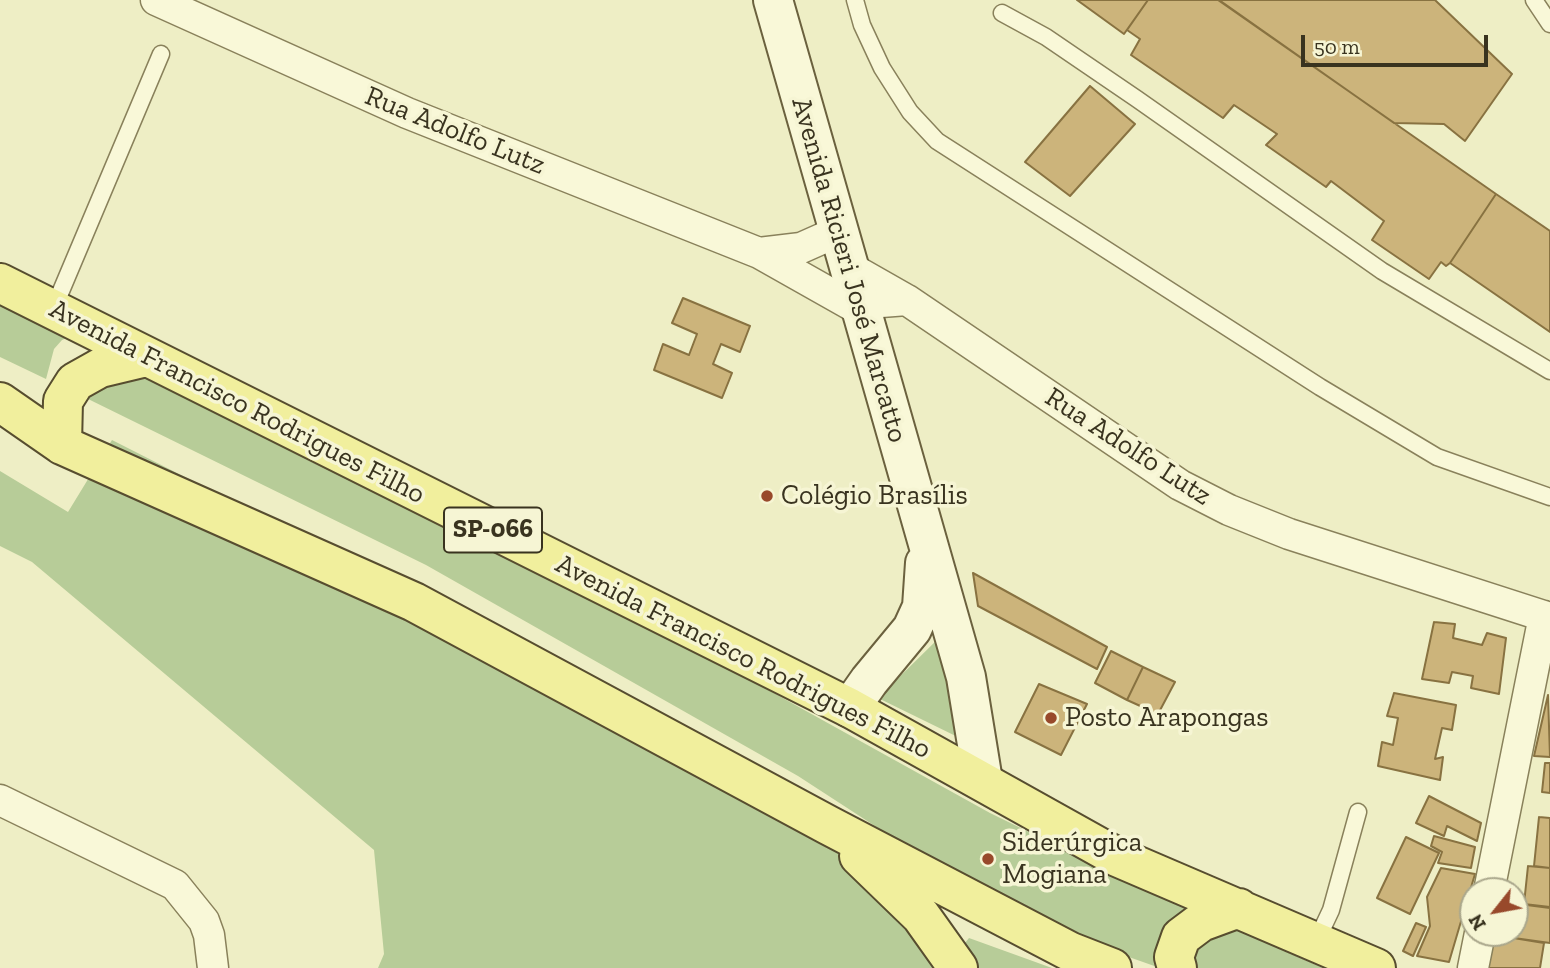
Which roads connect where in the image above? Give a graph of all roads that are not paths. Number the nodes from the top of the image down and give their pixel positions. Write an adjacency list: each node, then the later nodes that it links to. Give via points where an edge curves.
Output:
1 (156, 0): 9 (street, Rua Adolfo Lutz, via 407,113)
2 (773, 0): 8 (main road, Avenida Ricieri José Marcatto)
3 (855, 0): 19 (lane, via 883,68 910,112 937,141 1437,457)
4 (1534, 0): 6 (lane)
5 (1002, 13): 16 (lane, via 1092,68 1382,271)
6 (1550, 24)
7 (161, 54): 13 (lane)
8 (837, 232): 9 (street, Rua Adolfo Lutz, via 801,248); 10 (main road, Avenida Ricieri José Marcatto)
9 (759, 253): 14 (street, Rua Adolfo Lutz)
10 (849, 267): 12 (street, Rua Adolfo Lutz); 14 (main road, Avenida Ricieri José Marcatto)
11 (0, 283): 13 (main road, Avenida Francisco Rodrigues Filho / SP-066)
12 (908, 300): 14 (street, via 881,302); 21 (street, Rua Adolfo Lutz, via 1180,485 1229,510 1289,534)
13 (53, 310): 15 (main road, Avenida Francisco Rodrigues Filho / SP-066)
14 (860, 310): 20 (main road, Avenida Ricieri José Marcatto)
15 (146, 357): 18 (main road, via 100,368 75,382 63,401); 22 (main road, Avenida Francisco Rodrigues Filho / SP-066)
16 (1550, 370)
17 (0, 402): 18 (main road)
18 (62, 445): 26 (main road, via 414,602)
19 (1550, 497)
20 (926, 540): 22 (main road, Avenida Ricieri José Marcatto, via 922,607 912,629); 23 (main road, Avenida Ricieri José Marcatto, via 966,677)
21 (1547, 617): 27 (street)
22 (850, 708): 23 (main road, Avenida Francisco Rodrigues Filho / SP-066)
23 (983, 781): 28 (main road, Avenida Francisco Rodrigues Filho / SP-066, via 1117,857)
24 (0, 800): 31 (street, via 175,885 204,921)
25 (1358, 812): 29 (lane, via 1331,910)
26 (828, 825): 32 (main road, via 921,915); 33 (main road, via 1071,952)
27 (1492, 877)
28 (1239, 908): 29 (main road, Avenida Francisco Rodrigues Filho); 34 (main road, via 1200,922 1181,937 1174,957)
29 (1316, 942): 35 (main road, Avenida Francisco Rodrigues Filho)
30 (1477, 947): 36 (street)
31 (213, 968)
32 (958, 968)
33 (1112, 968)
34 (1177, 968)
35 (1376, 968)
36 (1473, 968)

